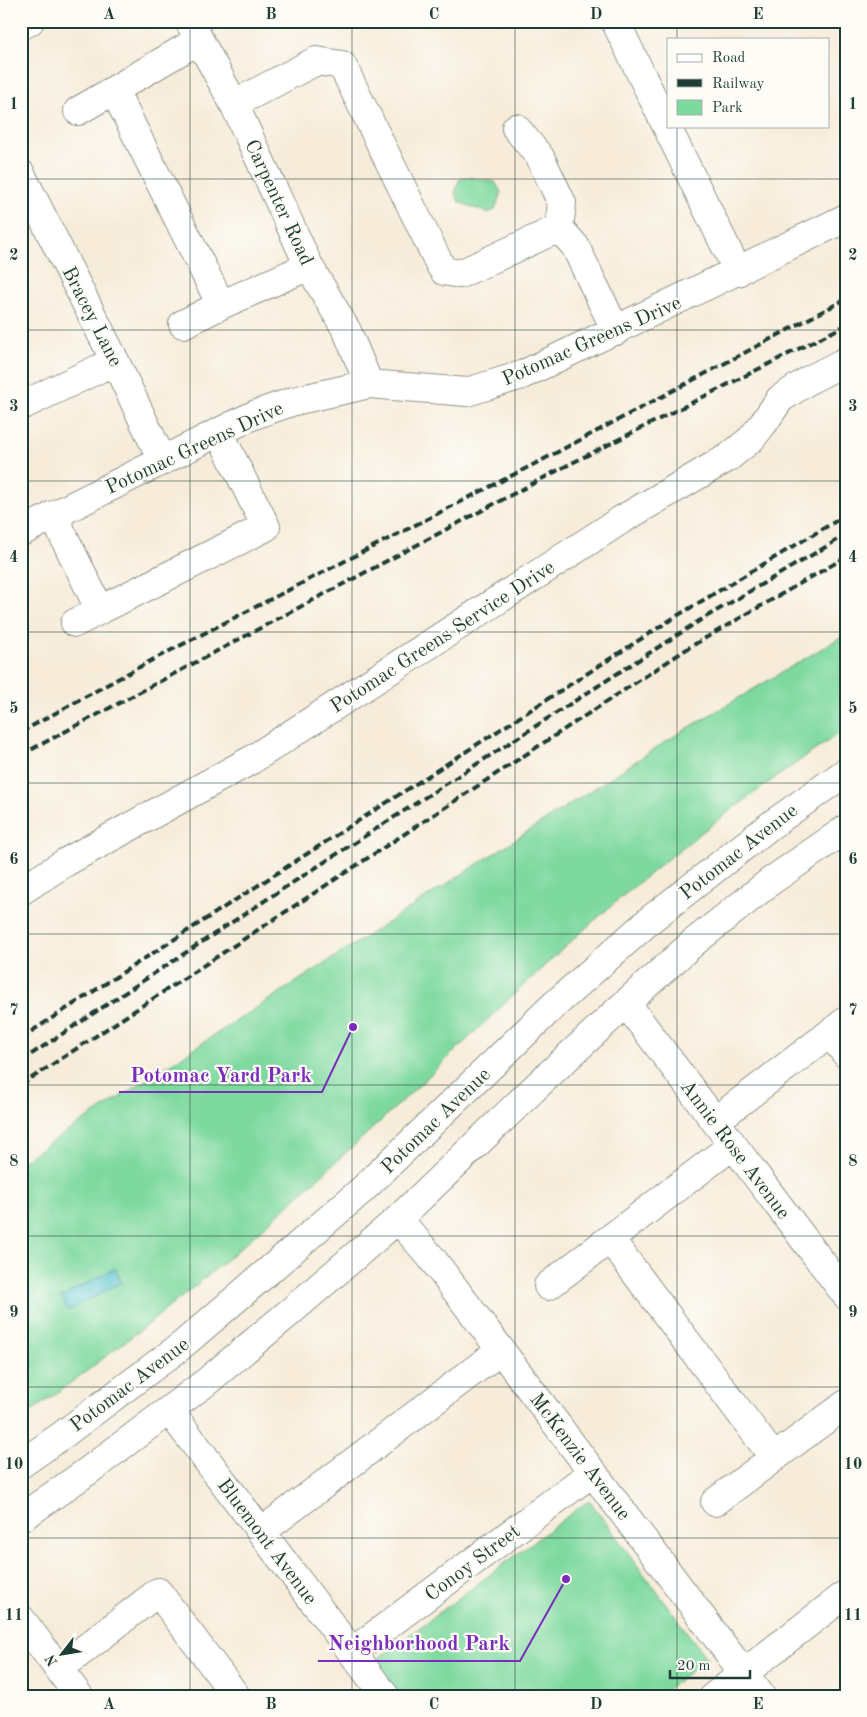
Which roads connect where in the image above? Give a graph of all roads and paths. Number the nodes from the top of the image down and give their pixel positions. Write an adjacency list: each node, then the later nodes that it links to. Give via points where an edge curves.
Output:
1 (30, 21): 3 (street)
2 (615, 21): 8 (street)
3 (21, 26)
4 (194, 30): 5 (street); 6 (street, Carpenter Road)
5 (114, 90): 7 (street); 16 (street)
6 (234, 104): 13 (street, via 316,61 342,65 444,271 460,274); 14 (street, Carpenter Road)
7 (78, 111)
8 (667, 127)
9 (516, 128): 13 (street, via 540,157 562,203)
10 (667, 128): 15 (street)
11 (21, 174): 19 (street, Bracey Lane)
12 (846, 218): 15 (street, Potomac Greens Drive)
13 (559, 228): 18 (street, via 575,246)
14 (310, 266): 16 (street); 21 (street, Carpenter Road, via 347,331)
15 (738, 272): 18 (street, Potomac Greens Drive)
16 (221, 305): 17 (street)
17 (183, 324)
18 (616, 331): 21 (street, Potomac Greens Drive, via 522,375 467,392)
19 (115, 361): 22 (street); 24 (street, Bracey Lane)
20 (846, 361): 31 (street, Potomac Greens Service Drive, via 780,399 751,439 729,457 621,520 253,759 66,862)
21 (369, 384): 23 (street, Potomac Greens Drive, via 294,401)
22 (21, 406)
23 (219, 432): 24 (street, Potomac Greens Drive); 27 (street, via 266,527)
24 (162, 460): 25 (street, Potomac Greens Drive)
25 (53, 515): 26 (street, Potomac Greens Drive); 27 (street)
26 (21, 532)
27 (100, 610): 28 (street)
28 (75, 623)
29 (846, 772): 44 (street, Potomac Avenue, via 771,824 651,919 553,1006 362,1190 181,1346)
30 (846, 829): 32 (street, via 693,943)
31 (21, 891)
32 (626, 1003): 34 (street, Annie Rose Avenue); 36 (street)
33 (841, 1036): 34 (street)
34 (715, 1121): 35 (street, Annie Rose Avenue)
35 (732, 1145): 37 (street); 39 (street, Annie Rose Avenue)
36 (398, 1219): 40 (street, McKenzie Avenue); 42 (street, via 205,1384)
37 (610, 1239): 38 (street); 43 (street)
38 (548, 1286)
39 (846, 1295)
40 (501, 1350): 45 (street, McKenzie Avenue); 48 (street)
41 (846, 1404): 43 (street)
42 (169, 1410): 47 (street); 48 (street, Bluemont Avenue)
43 (774, 1458): 46 (street)
44 (21, 1464)
45 (593, 1472): 51 (street, Conoy Street); 53 (street, McKenzie Avenue)
46 (715, 1502)
47 (21, 1518)
48 (261, 1532): 51 (street, Bluemont Avenue)
49 (846, 1594): 53 (street)
50 (21, 1619): 52 (street)
51 (352, 1652): 56 (street, Bluemont Avenue)
52 (59, 1669): 54 (street); 55 (street, via 158,1592)
53 (744, 1673): 57 (street); 58 (street, McKenzie Avenue)
54 (79, 1696)
55 (236, 1696)
56 (385, 1696)
57 (714, 1696)
58 (761, 1696)

